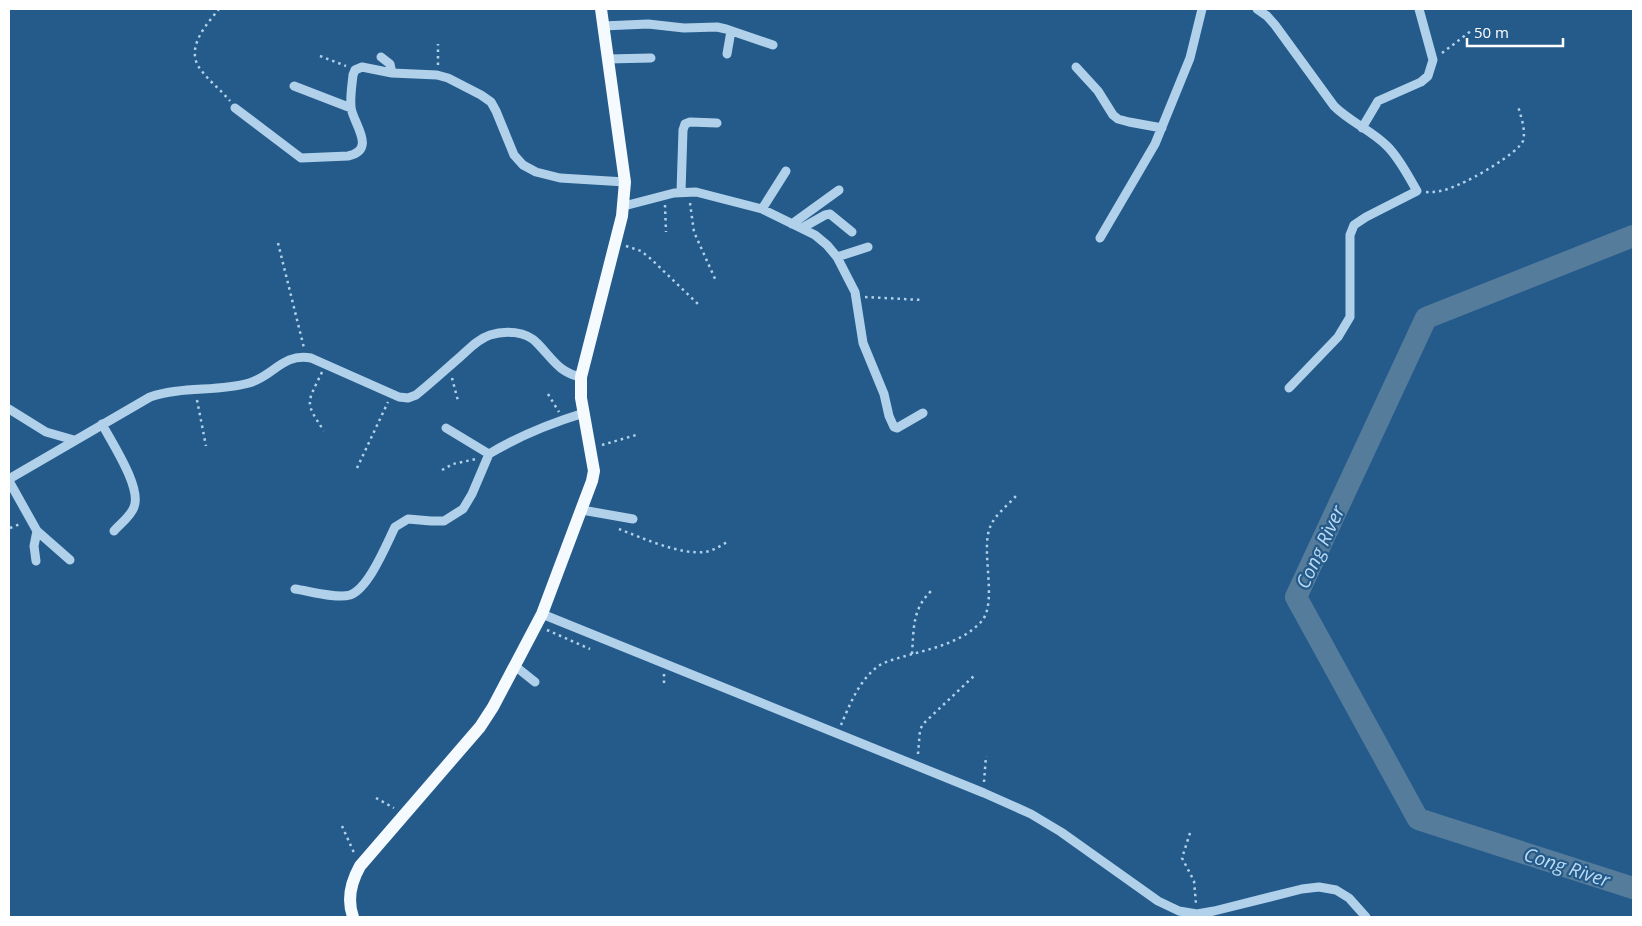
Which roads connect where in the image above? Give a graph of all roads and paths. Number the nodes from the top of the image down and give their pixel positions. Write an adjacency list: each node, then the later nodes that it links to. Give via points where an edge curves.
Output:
1 (219, 9): 23 (path, via 198,38 195,60)
2 (601, 9): 6 (main road)
3 (1202, 9): 26 (street, via 1190,58)
4 (1257, 9): 27 (street, via 1275,25 1334,106)
5 (1419, 9): 16 (street)
6 (603, 26): 7 (street, via 717,27); 15 (main road)
7 (731, 31): 10 (street); 11 (street)
8 (1471, 32): 16 (path)
9 (438, 44): 20 (path)
10 (773, 46)
11 (727, 54)
12 (320, 56): 18 (path)
13 (381, 58): 19 (street, via 390,64)
14 (651, 58): 15 (street)
15 (608, 60): 29 (main road)
16 (1433, 60): 27 (street, via 1428,76 1421,82 1378,101)
17 (1076, 67): 26 (street, via 1098,91 1113,115 1129,122)
18 (355, 70): 19 (street, via 362,68); 24 (street)
19 (392, 73): 20 (street)
20 (437, 76): 29 (street, via 448,78 490,102 514,155 522,165 560,178)
21 (294, 86): 24 (street)
22 (1518, 106): 32 (path, via 1524,130 1523,141 1518,148 1459,185 1439,192)
23 (235, 108): 24 (street, via 298,156 306,158 355,155 360,150 359,124)
24 (351, 108)
25 (717, 124): 31 (street, via 685,124)
26 (1162, 128): 40 (street)
27 (1362, 128): 32 (street, via 1394,154)
28 (786, 172): 35 (street)
29 (625, 182): 34 (main road)
30 (839, 190): 36 (street)
31 (685, 192): 33 (street); 35 (street, via 715,196); 45 (path, via 694,232)
32 (1417, 192): 53 (street, via 1354,225 1350,235 1350,317 1338,337)
33 (665, 196): 34 (street); 38 (path)
34 (624, 206): 41 (main road)
35 (762, 209): 36 (street)
36 (792, 224): 37 (street)
37 (802, 228): 39 (street, via 830,214); 44 (street, via 815,235)
38 (666, 232)
39 (852, 232)
40 (1100, 238)
41 (616, 242): 48 (path, via 641,251); 52 (main road)
42 (278, 243): 49 (path)
43 (868, 246): 44 (street)
44 (837, 257): 46 (street)
45 (716, 281)
46 (856, 297): 47 (path); 60 (street, via 863,343 884,394 891,422 898,428)
47 (922, 300)
48 (700, 306)
49 (306, 357): 50 (street); 54 (street, via 288,360 251,382)
50 (326, 364): 55 (street); 64 (path, via 309,399 310,411)
51 (449, 366): 52 (street, via 490,335 520,333 535,340 562,370); 55 (street, via 416,395 408,398); 57 (path)
52 (581, 377): 59 (main road)
53 (1289, 388)
54 (195, 389): 62 (street, via 150,397); 67 (path)
55 (392, 394): 70 (path)
56 (548, 394): 61 (path)
57 (458, 401)
58 (9, 409): 66 (street, via 41,430)
59 (584, 413): 61 (street); 68 (main road)
60 (923, 413)
61 (563, 419): 69 (street, via 508,443)
62 (102, 424): 66 (street); 77 (street, via 132,482 136,498 134,508)
63 (446, 428): 69 (street)
64 (324, 431)
65 (636, 435): 68 (path)
66 (74, 440): 72 (street)
67 (206, 446)
68 (590, 448): 74 (main road, via 594,470)
69 (488, 457): 71 (path, via 453,464); 82 (street, via 464,508 444,521 408,519 401,522 395,527 369,577 357,591 348,595)
70 (356, 468)
71 (442, 470)
72 (9, 480): 78 (street)
73 (1016, 496): 86 (path, via 996,517 989,531 989,588 983,621 954,642)
74 (582, 510): 75 (street); 84 (main road)
75 (633, 520)
76 (617, 528): 79 (path, via 692,552 706,552)
77 (114, 531)
78 (37, 532): 80 (street); 81 (street)
79 (727, 542)
80 (36, 560)
81 (70, 560)
82 (295, 589)
83 (931, 591): 86 (path, via 918,608)
84 (539, 620): 85 (path); 87 (main road); 90 (street)
85 (590, 649)
86 (912, 655): 90 (path, via 880,665 868,677 856,694)
87 (515, 666): 89 (street); 95 (main road, via 480,727)
88 (976, 674): 92 (path, via 923,724)
89 (536, 682)
90 (838, 734): 92 (street)
91 (986, 756): 93 (path)
92 (917, 766): 93 (street)
93 (984, 793): 100 (street, via 1031,814 1061,832 1158,901)
94 (376, 798): 95 (path)
95 (406, 814): 98 (main road)
96 (342, 826): 98 (path)
97 (1190, 833): 99 (path, via 1182,858 1194,881)
98 (360, 866): 101 (main road, via 350,890)
99 (1197, 914): 100 (street); 102 (street, via 1302,888 1319,887 1336,890)
100 (1184, 915)
101 (353, 917)
102 (1366, 917)

